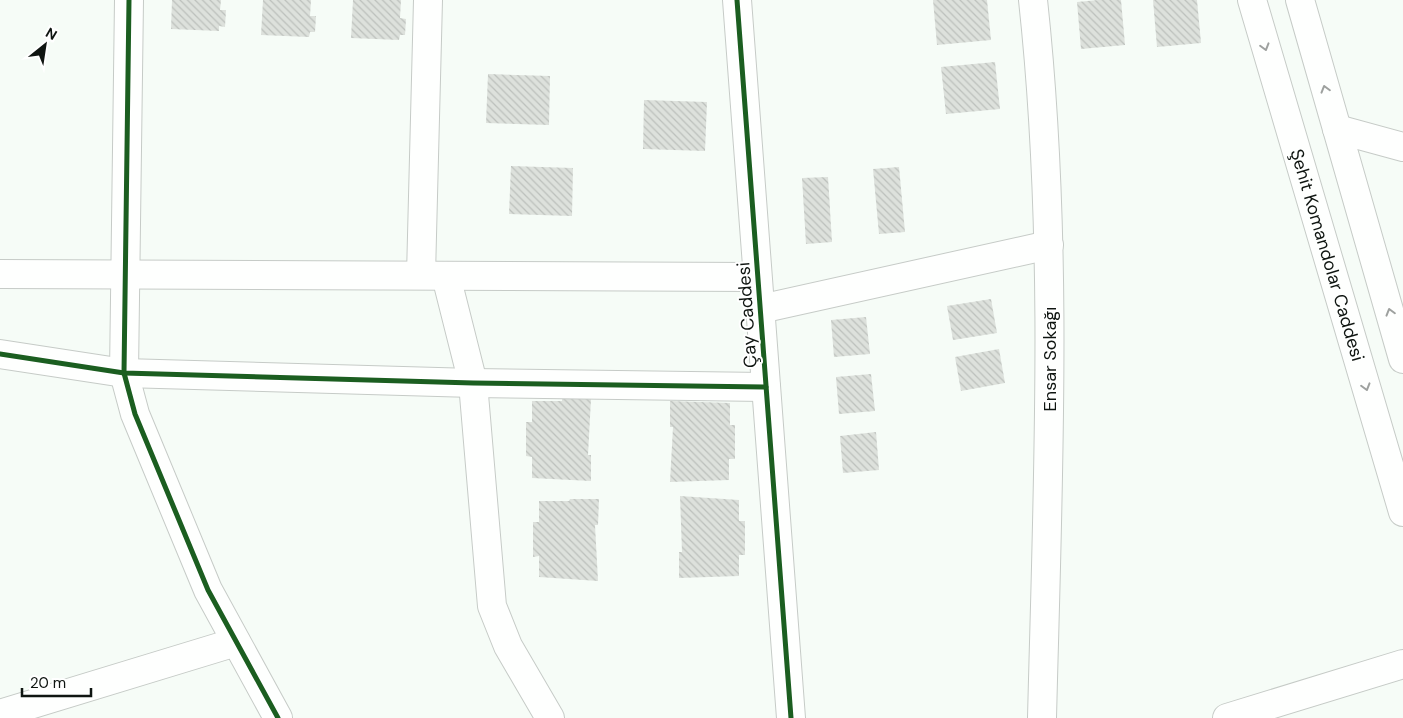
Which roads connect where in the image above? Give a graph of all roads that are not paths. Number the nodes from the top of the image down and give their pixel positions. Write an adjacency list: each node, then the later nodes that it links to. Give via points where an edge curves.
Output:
1 (129, 0): 11 (street)
2 (428, 0): 12 (street)
3 (737, 0): 13 (street, Çay Caddesi)
4 (1033, 0): 9 (street, Ensar Sokağı)
5 (1252, 0): 20 (street, Şehit Komandolar Caddesi, one-way to 20)
6 (1300, 0): 7 (street, one-way to 6)
7 (1337, 129): 8 (street); 16 (street, one-way to 7)
8 (1403, 147)
9 (1049, 244): 14 (street); 27 (street, Ensar Sokağı, via 1050,377)
10 (0, 274): 11 (street)
11 (127, 274): 12 (street); 17 (street)
12 (433, 275): 13 (street); 18 (street)
13 (757, 277): 14 (street, Çay Caddesi)
14 (760, 309): 19 (street, Çay Caddesi)
15 (0, 354): 17 (street)
16 (1403, 359)
17 (124, 373): 18 (street); 21 (street, via 135,414 200,573)
18 (472, 383): 19 (street); 25 (street, via 492,606 508,646)
19 (766, 387): 26 (street, Çay Caddesi)
20 (1403, 512)
21 (236, 642): 23 (street); 24 (street)
22 (1403, 664): 28 (street)
23 (0, 714)
24 (278, 718)
25 (550, 718)
26 (791, 718)
27 (1042, 718)
28 (1227, 718)

